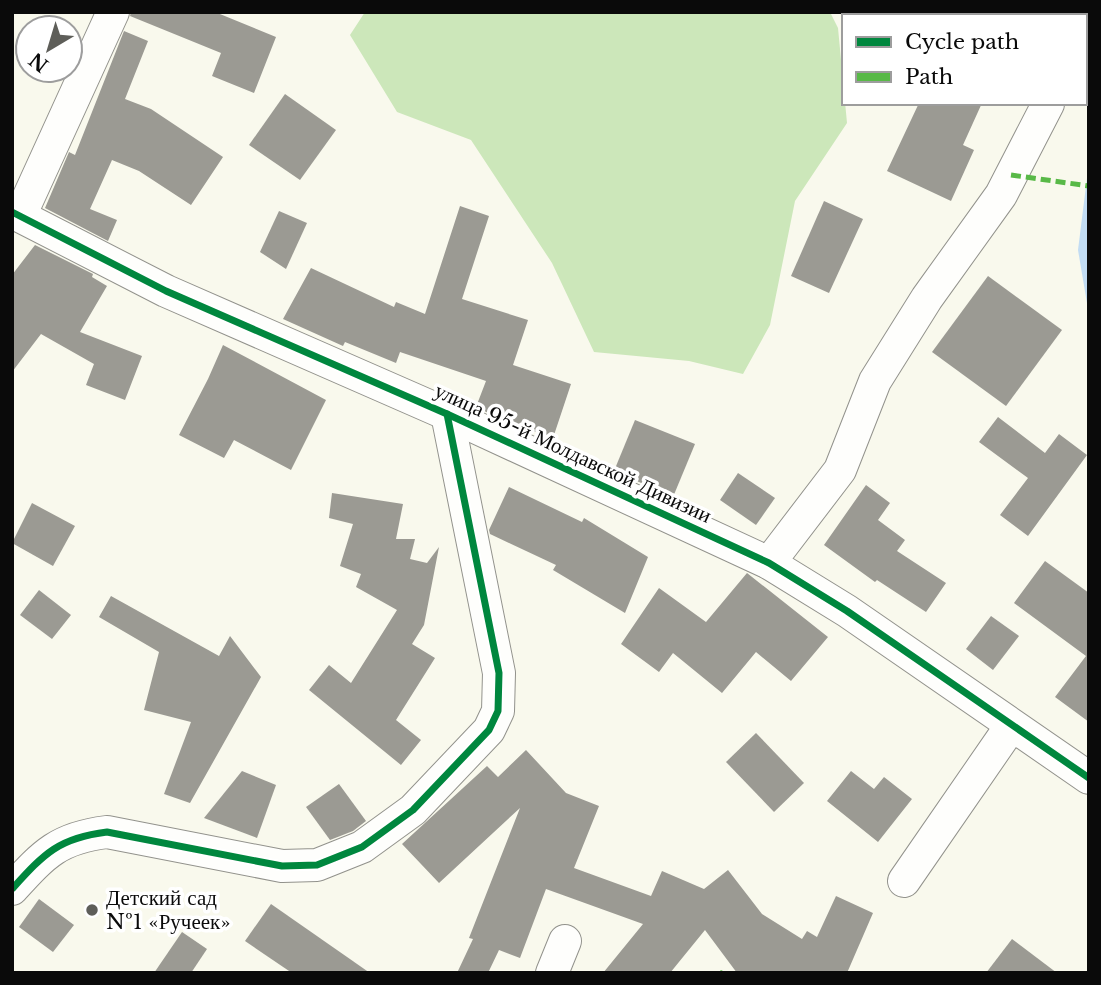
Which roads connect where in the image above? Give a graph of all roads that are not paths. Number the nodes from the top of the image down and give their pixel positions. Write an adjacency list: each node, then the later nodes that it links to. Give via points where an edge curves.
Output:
1 (114, 12): 3 (street, улица 95-й Молдавской Дивизии)
2 (1047, 105): 5 (street, via 1001,195 875,381 840,470)
3 (16, 214): 4 (street, улица 95-й Молдавской Дивизии, via 166,291)
4 (447, 414): 5 (street, улица 95-й Молдавской Дивизии); 9 (street, via 499,673 498,711 489,730 413,810 362,847 317,865 282,866 107,832 81,835 45,853)
5 (769, 563): 6 (street, улица 95-й Молдавской Дивизии, via 847,611)
6 (1011, 726): 7 (street, улица 95-й Молдавской Дивизии); 8 (street)
7 (1089, 778)
8 (904, 881)
9 (12, 889)
10 (565, 941): 11 (street)
11 (552, 973)

